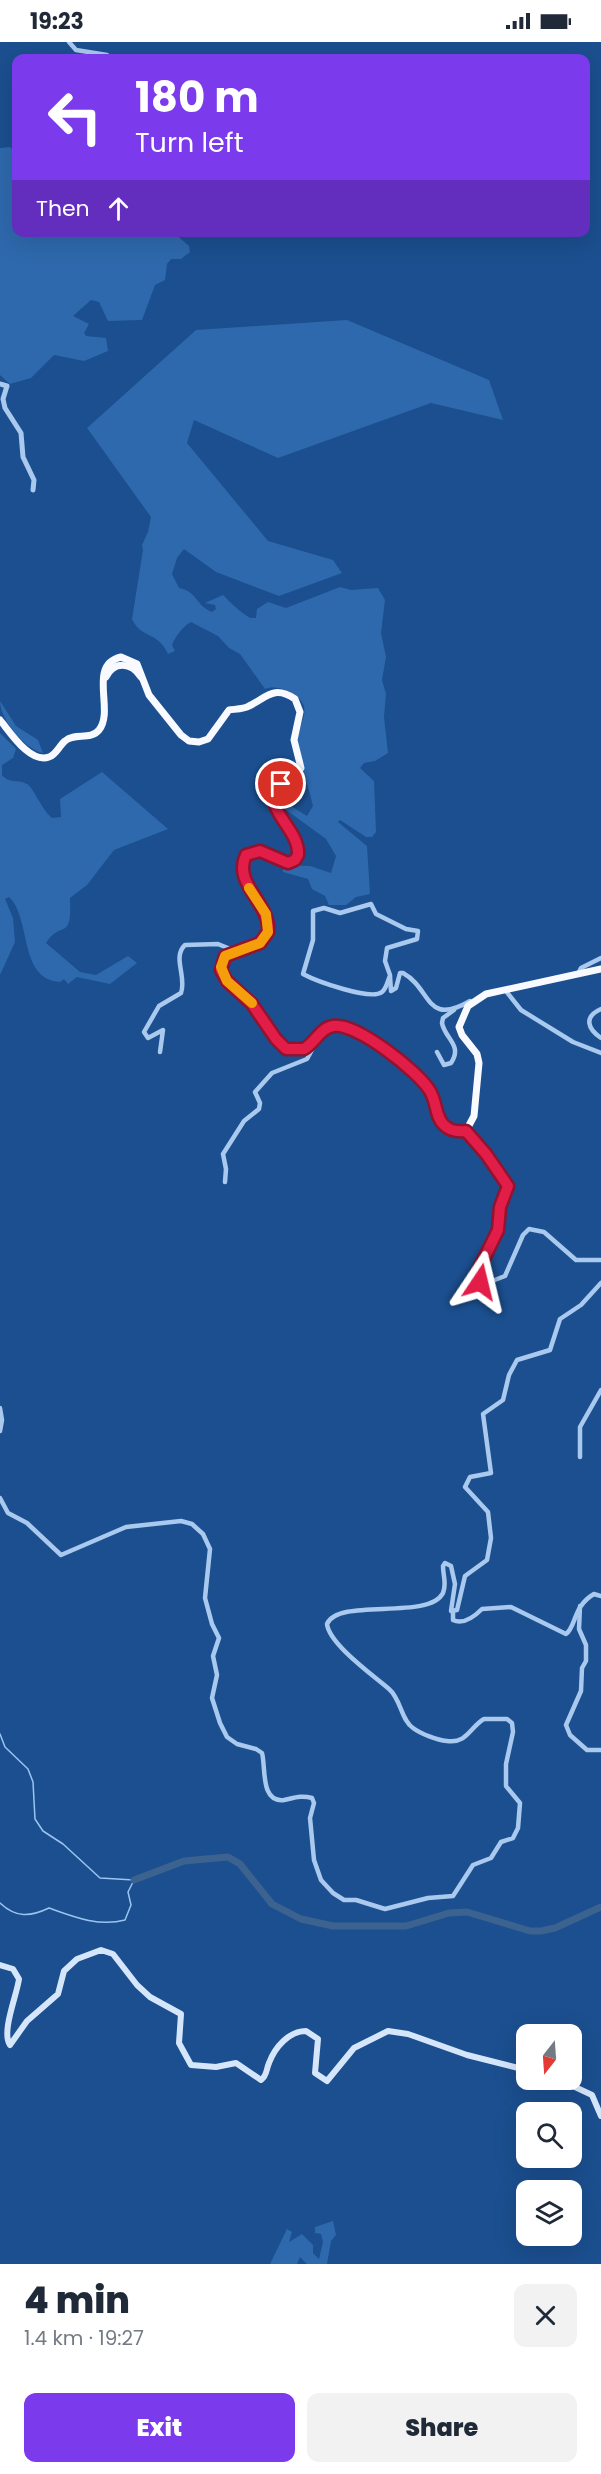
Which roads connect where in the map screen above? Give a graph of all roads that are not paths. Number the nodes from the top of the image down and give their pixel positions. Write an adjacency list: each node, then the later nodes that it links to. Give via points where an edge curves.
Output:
1 (69, 42): 2 (street, via 75,50)
2 (101, 54)
3 (0, 384): 4 (street, via 7,386 5,408 21,433 23,457 34,480)
4 (33, 490)
5 (0, 720): 6 (highway, via 30,753 50,757 69,738 92,735 99,730 107,665 121,657 137,664 149,695 179,733 194,742 205,741 213,734 228,710 250,706 266,695 284,694 298,702 300,712 294,740 300,771 277,786 273,795 296,841 298,855 288,863 260,851 246,855 244,877 266,914 268,929 260,943)
6 (235, 951): 15 (highway, via 222,959 223,976 252,1004 284,1048 304,1049); 17 (street, via 218,944 181,948 181,993 159,1006 144,1032 147,1038 163,1030)
7 (601, 958): 9 (street, via 581,968)
8 (601, 969): 9 (highway)
9 (578, 974): 11 (highway)
10 (390, 975): 10 (street, via 385,961 387,948 417,939 418,931 376,914 371,904 340,913 324,908 313,911 313,940 303,974 340,988 377,995 384,991); 14 (street, via 392,991 403,973 427,1001 442,1010)
11 (506, 991): 12 (highway); 19 (street, via 521,1010 573,1042)
12 (490, 993): 14 (street); 20 (highway, via 471,1003 459,1024 460,1033 475,1051 479,1063 474,1116)
13 (601, 1009): 16 (street, via 588,1024)
14 (454, 1010): 18 (street, via 442,1023 455,1046 455,1057 444,1065)
15 (321, 1032): 20 (highway, via 332,1026 345,1028 403,1062 429,1089 443,1124); 21 (street, via 308,1059 272,1073 255,1092 259,1109 244,1121 223,1154)
16 (601, 1038)
17 (160, 1052)
18 (437, 1052)
19 (601, 1053)
20 (466, 1131): 22 (street, via 508,1186 500,1207 498,1230 476,1275 477,1281 487,1283 505,1276 523,1235 530,1229 544,1232 576,1260)
21 (225, 1182)
22 (601, 1260)
23 (601, 1283): 31 (street, via 581,1305 560,1318 550,1350 517,1360 503,1400 483,1414 491,1473 470,1477 465,1487 488,1512 490,1551 484,1563 467,1574 458,1608)
24 (601, 1390): 27 (street, via 580,1427)
25 (0, 1408): 26 (street)
26 (0, 1431)
27 (580, 1457)
28 (0, 1498): 31 (street, via 8,1513 32,1527 61,1555 126,1527 187,1522 203,1534 210,1554 205,1598 219,1638 213,1656 217,1675 212,1698 220,1723 227,1737 262,1753 266,1786 273,1797 312,1797 310,1818 316,1869 326,1887 344,1900 385,1909 453,1896 473,1865 490,1858 501,1842 513,1838 518,1828 520,1803 508,1789 506,1778 513,1732 510,1720 484,1719 457,1742 414,1729 390,1690 352,1658 327,1628 330,1618 342,1612 397,1609 436,1601 446,1585 446,1563 451,1566 455,1584)
29 (601, 1596): 30 (street, via 594,1594)
30 (580, 1606): 31 (street, via 566,1634 511,1607 487,1608 461,1622 453,1620); 32 (street, via 579,1629 586,1645 586,1661 581,1691 566,1725 570,1735 587,1750)
31 (453, 1612)
32 (601, 1750)
33 (0, 1965): 34 (main road, via 13,1969 19,1978 8,2028 10,2045 27,2021 58,1994 64,1971 85,1954 101,1950 113,1954 136,1986 181,2014 178,2043 193,2066 216,2067 236,2062 261,2080 289,2035 306,2031 318,2039 315,2073 324,2082 354,2048 388,2031)
34 (516, 2067)
35 (582, 2089): 36 (main road)
36 (601, 2116)

